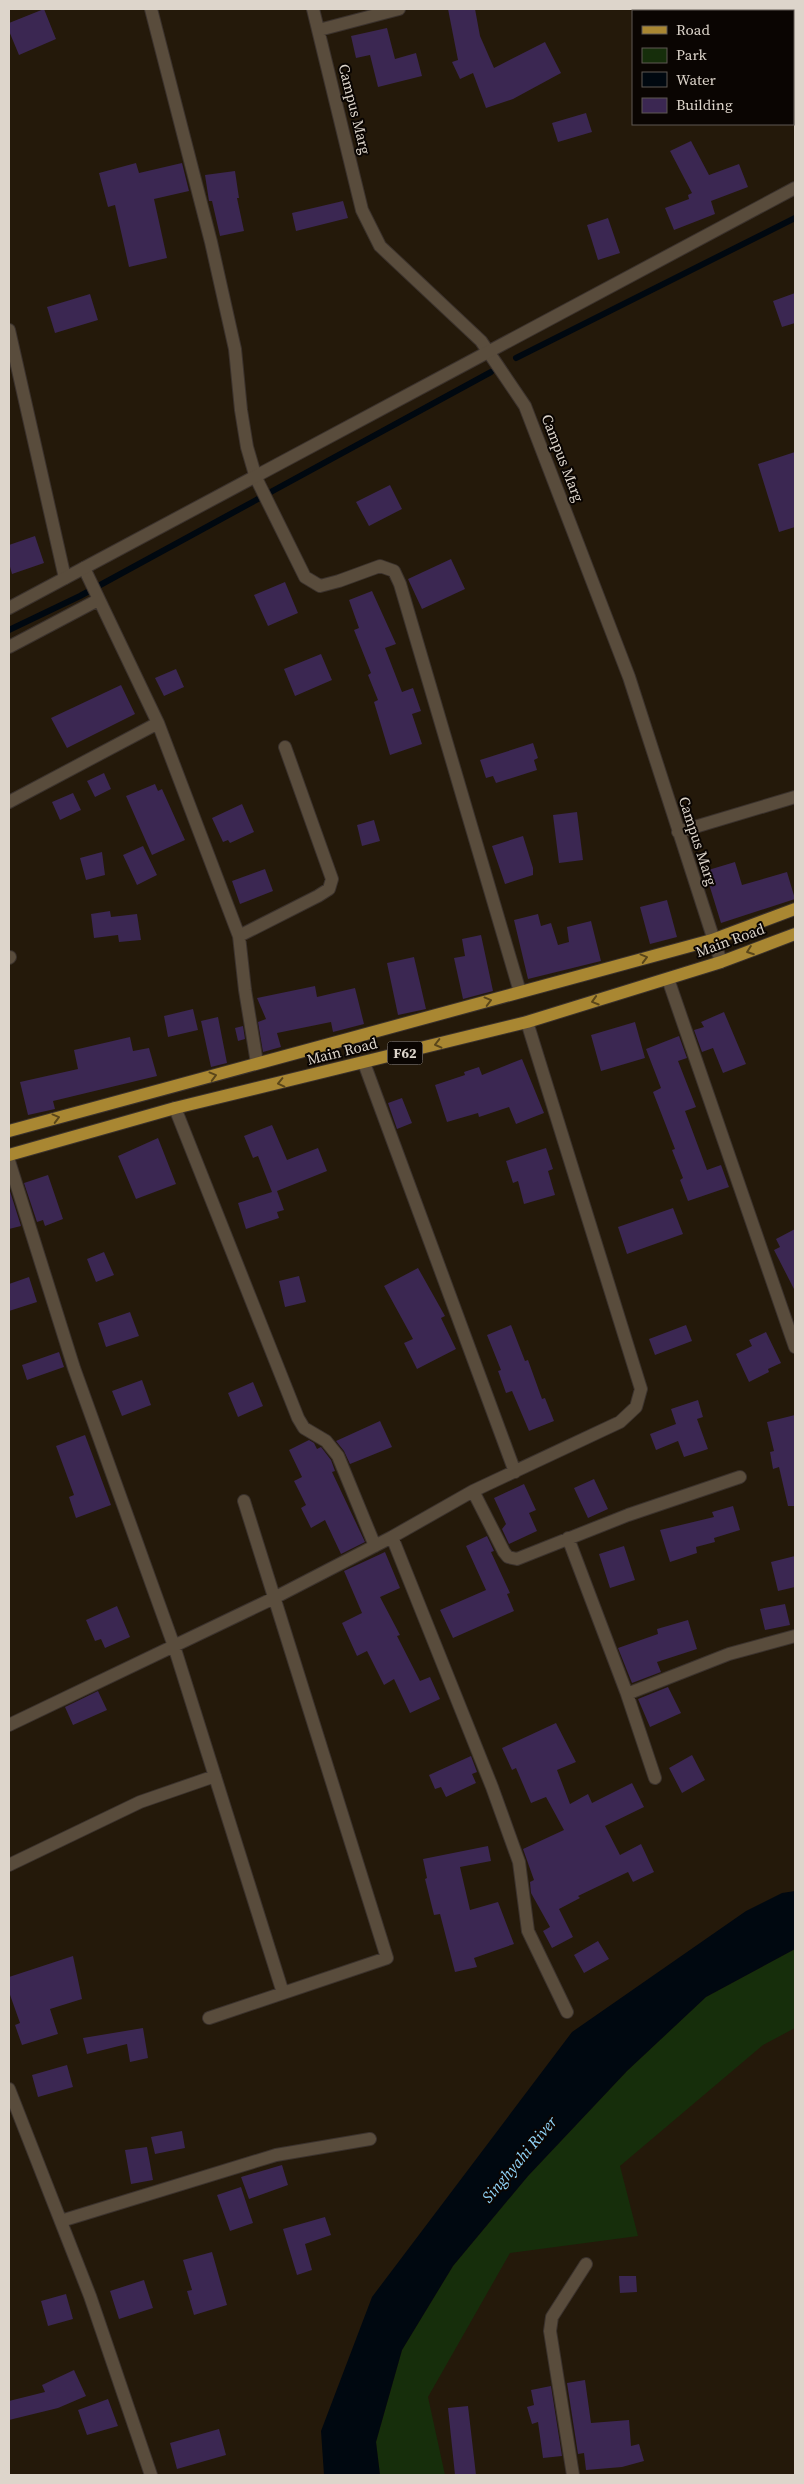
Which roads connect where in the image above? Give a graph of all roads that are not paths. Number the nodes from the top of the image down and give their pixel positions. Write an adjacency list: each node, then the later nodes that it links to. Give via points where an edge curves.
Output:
1 (151, 9): 9 (street, via 216,261 235,349 247,446)
2 (313, 9): 4 (street, Campus Marg)
3 (399, 9): 4 (street)
4 (319, 30): 7 (street, Campus Marg, via 369,228 380,246)
5 (795, 188): 7 (street)
6 (9, 330): 8 (street)
7 (489, 352): 9 (street); 19 (street, Campus Marg, via 525,406 630,677)
8 (11, 354): 11 (street)
9 (256, 478): 10 (street); 26 (street, via 305,577 320,586 380,566 394,571)
10 (86, 573): 11 (street); 12 (street)
11 (65, 578): 13 (street)
12 (97, 597): 14 (street); 15 (street)
13 (9, 608)
14 (9, 647)
15 (158, 723): 18 (street); 22 (street)
16 (286, 747): 22 (street, via 332,879 329,889 318,896)
17 (795, 797): 19 (street)
18 (9, 802)
19 (678, 832): 23 (street, Campus Marg)
20 (795, 909): 23 (main road, Main Road / F62)
21 (795, 934): 24 (main road, Main Road / F62, one-way to 24)
22 (239, 936): 29 (street)
23 (712, 940): 24 (street, Campus Marg); 26 (main road, Main Road / F62, one-way to 23)
24 (721, 962): 25 (main road, Main Road / F62)
25 (668, 979): 27 (main road, Main Road / F62, one-way to 27); 34 (street)
26 (520, 992): 29 (main road, Main Road / F62, one-way to 26)
27 (527, 1022): 28 (main road, Main Road / F62, one-way to 28); 35 (street, via 640,1389 636,1407 620,1422)
28 (364, 1063): 30 (main road, Main Road / F62, one-way to 30); 35 (street)
29 (257, 1064): 31 (main road, Main Road / F62, one-way to 29)
30 (175, 1108): 32 (main road, Main Road / F62); 41 (street, via 298,1418 312,1434 333,1448)
31 (9, 1131)
32 (9, 1155)
33 (9, 1161): 44 (street, via 74,1368)
34 (795, 1347)
35 (515, 1472): 37 (street)
36 (740, 1477): 40 (street)
37 (473, 1491): 39 (street); 40 (street, via 508,1557 517,1558)
38 (244, 1501): 42 (street)
39 (392, 1537): 41 (street); 51 (street, via 489,1778 519,1862 528,1931)
40 (568, 1538): 45 (street)
41 (375, 1546): 42 (street)
42 (274, 1598): 44 (street); 50 (street, via 387,1958)
43 (795, 1636): 45 (street, via 729,1654)
44 (174, 1646): 46 (street); 47 (street)
45 (627, 1694): 48 (street)
46 (9, 1725)
47 (215, 1776): 49 (street, via 140,1802); 50 (street)
48 (655, 1778)
49 (9, 1865)
50 (283, 1993): 52 (street)
51 (567, 2012)
52 (209, 2018)
53 (9, 2089): 54 (street)
54 (11, 2104): 56 (street)
55 (370, 2139): 56 (street, via 276,2155)
56 (61, 2221): 58 (street)
57 (586, 2264): 59 (street, via 552,2317 550,2331)
58 (151, 2475)
59 (573, 2475)

